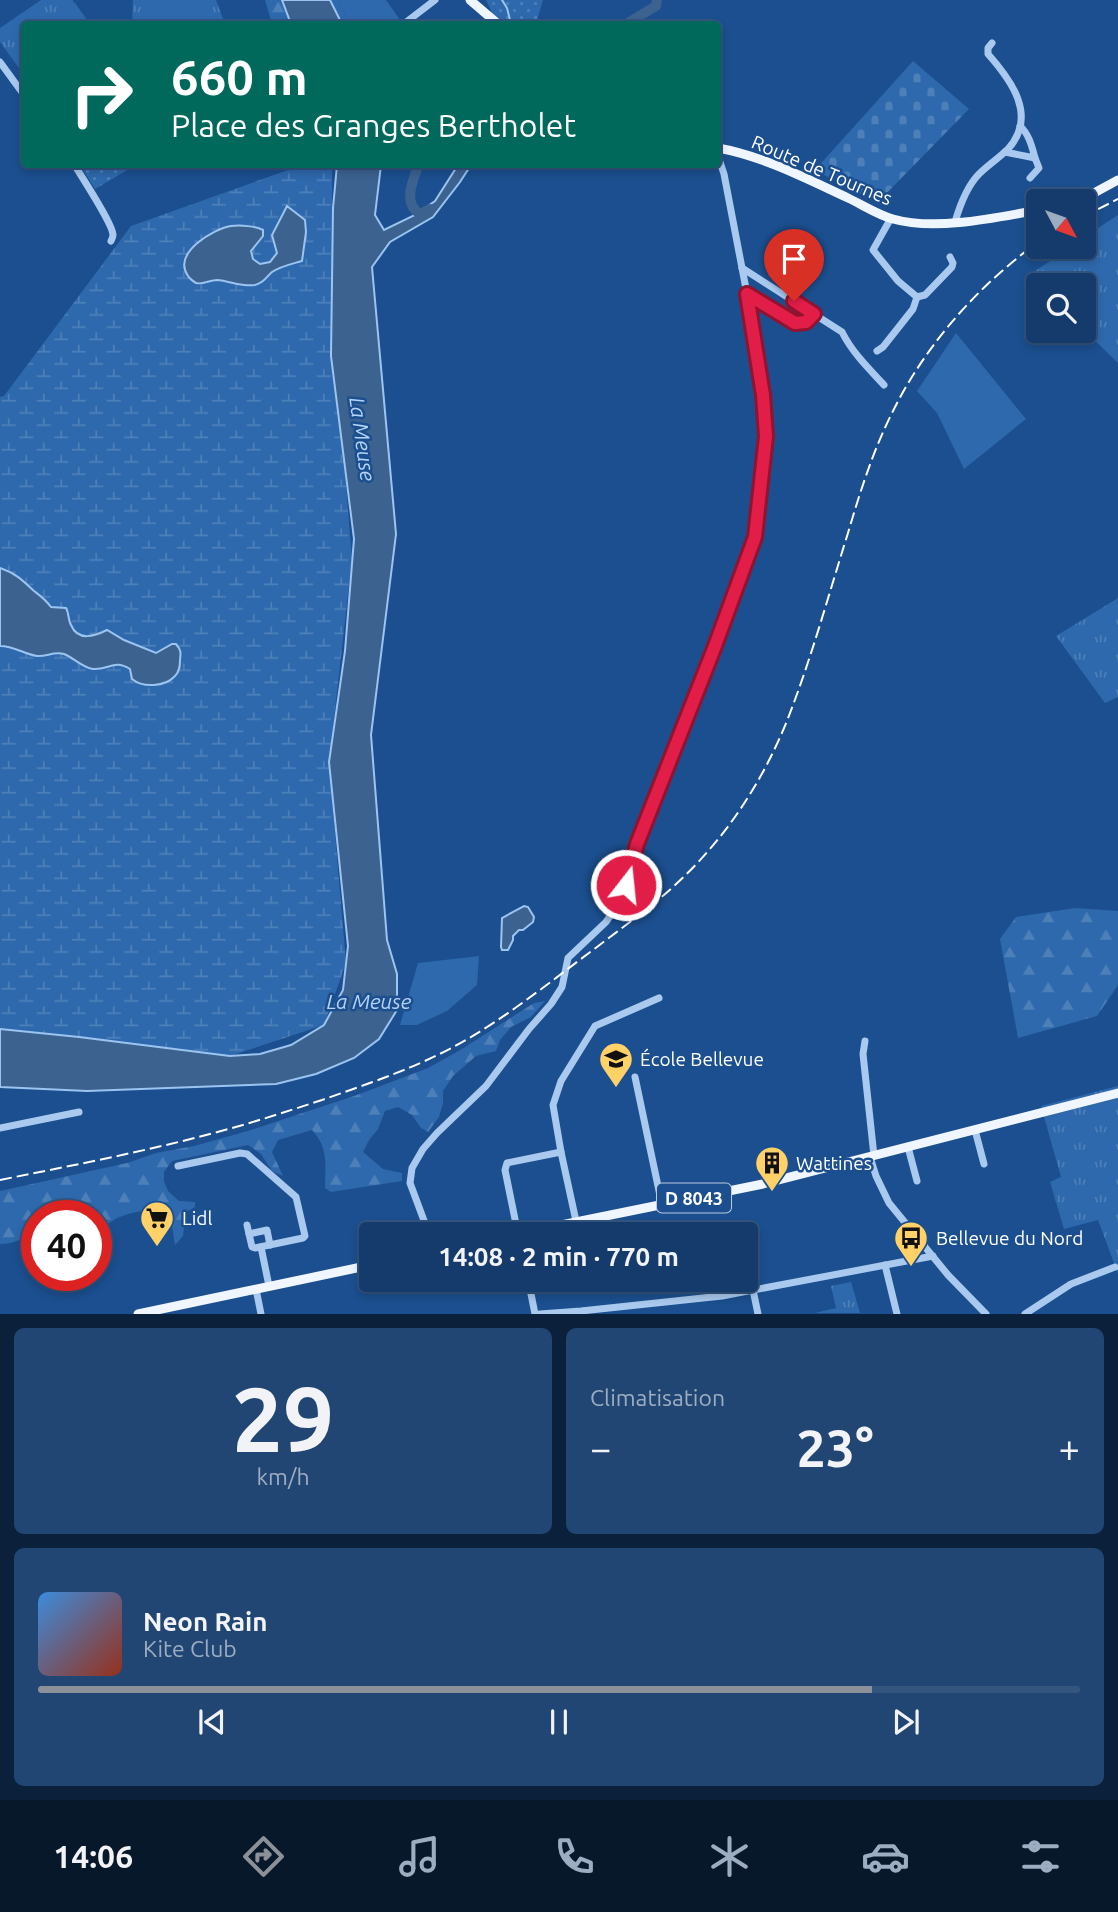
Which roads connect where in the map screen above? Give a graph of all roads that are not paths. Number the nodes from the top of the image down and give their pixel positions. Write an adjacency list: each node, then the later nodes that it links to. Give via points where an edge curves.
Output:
1 (435, 0): 3 (street)
2 (470, 0): 4 (main road)
3 (408, 21)
4 (494, 21)
5 (992, 43): 8 (street, via 988,54 1015,89)
6 (0, 61): 7 (street)
7 (21, 91)
8 (1020, 126): 10 (street); 11 (street)
9 (721, 149): 18 (main road, Route de Tournes, via 787,171)
10 (1005, 152): 11 (street); 19 (street, via 969,188)
11 (1035, 158): 14 (street, via 1039,168)
12 (721, 165): 22 (street)
13 (76, 168): 20 (street, via 111,229)
14 (1030, 178)
15 (1118, 180): 16 (main road)
16 (1096, 192)
17 (1026, 212): 19 (main road, Route de Tournes)
18 (891, 218): 19 (main road, Route de Tournes); 24 (street, via 873,250)
19 (955, 222)
20 (111, 241)
21 (950, 257): 24 (street, via 952,267 925,295)
22 (741, 268): 23 (street); 25 (street)
23 (747, 294): 25 (street, via 795,323 806,322); 43 (street, via 766,436 755,537 637,844 619,903 568,958 562,987 486,1086 423,1149 410,1183)
24 (917, 297): 26 (street, via 913,309)
25 (814, 314): 27 (street, via 842,332)
26 (877, 351)
27 (884, 385)
28 (659, 998): 36 (street, via 595,1026 561,1080 553,1105)
29 (865, 1041): 37 (street)
30 (635, 1077): 41 (street)
31 (1118, 1093): 34 (main road, D 8043)
32 (79, 1112): 33 (street)
33 (0, 1128)
34 (975, 1130): 35 (main road, D 8043); 38 (street)
35 (908, 1147): 37 (main road, D 8043); 40 (street)
36 (561, 1152): 42 (street); 44 (street, via 508,1163 505,1170)
37 (872, 1156): 41 (main road, D 8043); 48 (street, via 889,1203)
38 (984, 1164)
39 (178, 1166): 46 (street, via 247,1154 296,1197 305,1236)
40 (917, 1181)
41 (662, 1205): 42 (main road, D 8043)
42 (576, 1221): 45 (main road, D 8043)
43 (425, 1222)
44 (516, 1222)
45 (572, 1222)
46 (270, 1245): 47 (street); 47 (street, via 267,1230 248,1230 252,1247)
47 (261, 1247): 52 (street)
48 (933, 1256): 49 (street); 64 (street)
49 (885, 1265): 54 (street); 63 (street)
50 (359, 1267): 52 (main road)
51 (1115, 1267): 65 (street, via 1071,1284)
52 (269, 1286): 53 (main road)
53 (256, 1289): 58 (main road); 60 (street)
54 (758, 1289)
55 (532, 1292): 61 (street)
56 (743, 1292): 61 (street)
57 (753, 1292): 62 (street)
58 (160, 1311): 59 (main road)
59 (138, 1314)
60 (261, 1314)
61 (538, 1314)
62 (758, 1314)
63 (897, 1314)
64 (986, 1314)
65 (1026, 1314)

